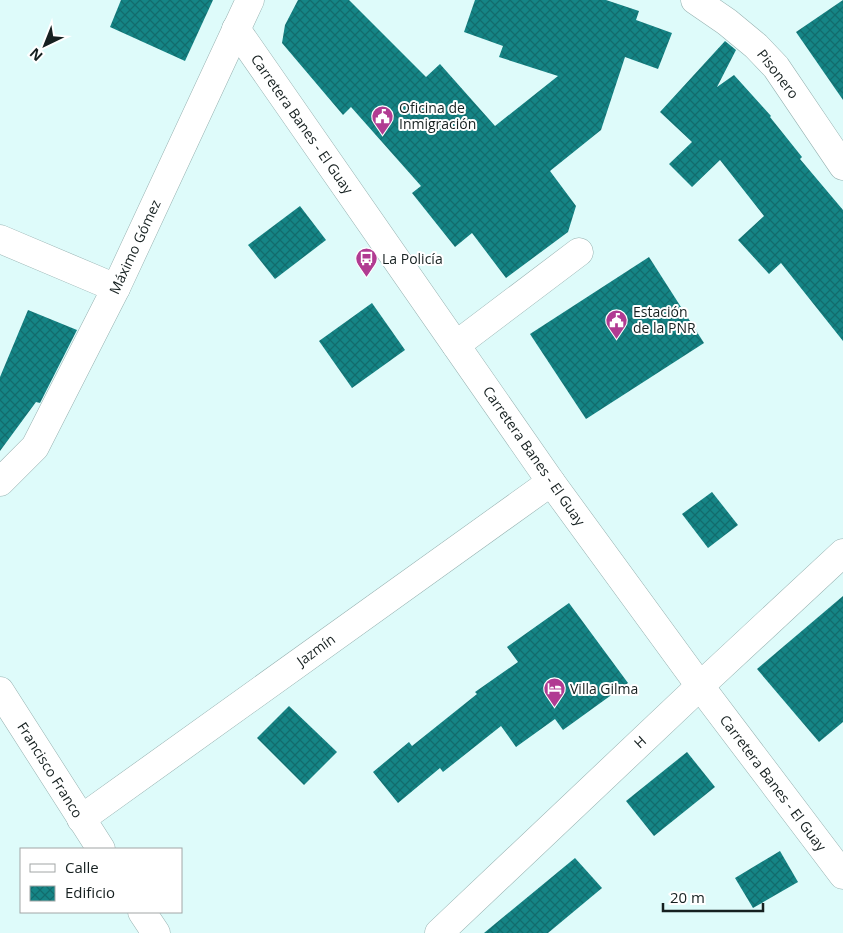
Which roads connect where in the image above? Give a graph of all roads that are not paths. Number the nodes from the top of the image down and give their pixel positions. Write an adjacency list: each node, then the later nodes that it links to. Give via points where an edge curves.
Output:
1 (250, 0): 3 (main road, Máximo Gómez)
2 (695, 0): 4 (main road, Pisonero, via 727,22 776,67)
3 (236, 29): 7 (main road, Máximo Gómez); 8 (main road, Carretera Banes - El Guay)
4 (843, 166)
5 (0, 239): 7 (main road)
6 (579, 252): 8 (main road)
7 (116, 288): 9 (main road, Máximo Gómez, via 35,447)
8 (456, 345): 10 (main road, Carretera Banes - El Guay)
9 (0, 482)
10 (551, 482): 12 (main road, Carretera Banes - El Guay); 14 (main road, Jazmín)
11 (843, 553): 12 (main road, H)
12 (700, 686): 16 (main road, Carretera Banes - El Guay); 19 (main road, H)
13 (0, 691): 14 (main road, Francisco Franco)
14 (81, 819): 15 (main road, Francisco Franco)
15 (100, 848)
16 (843, 875)
17 (143, 913): 18 (main road)
18 (156, 933)
19 (439, 933)

